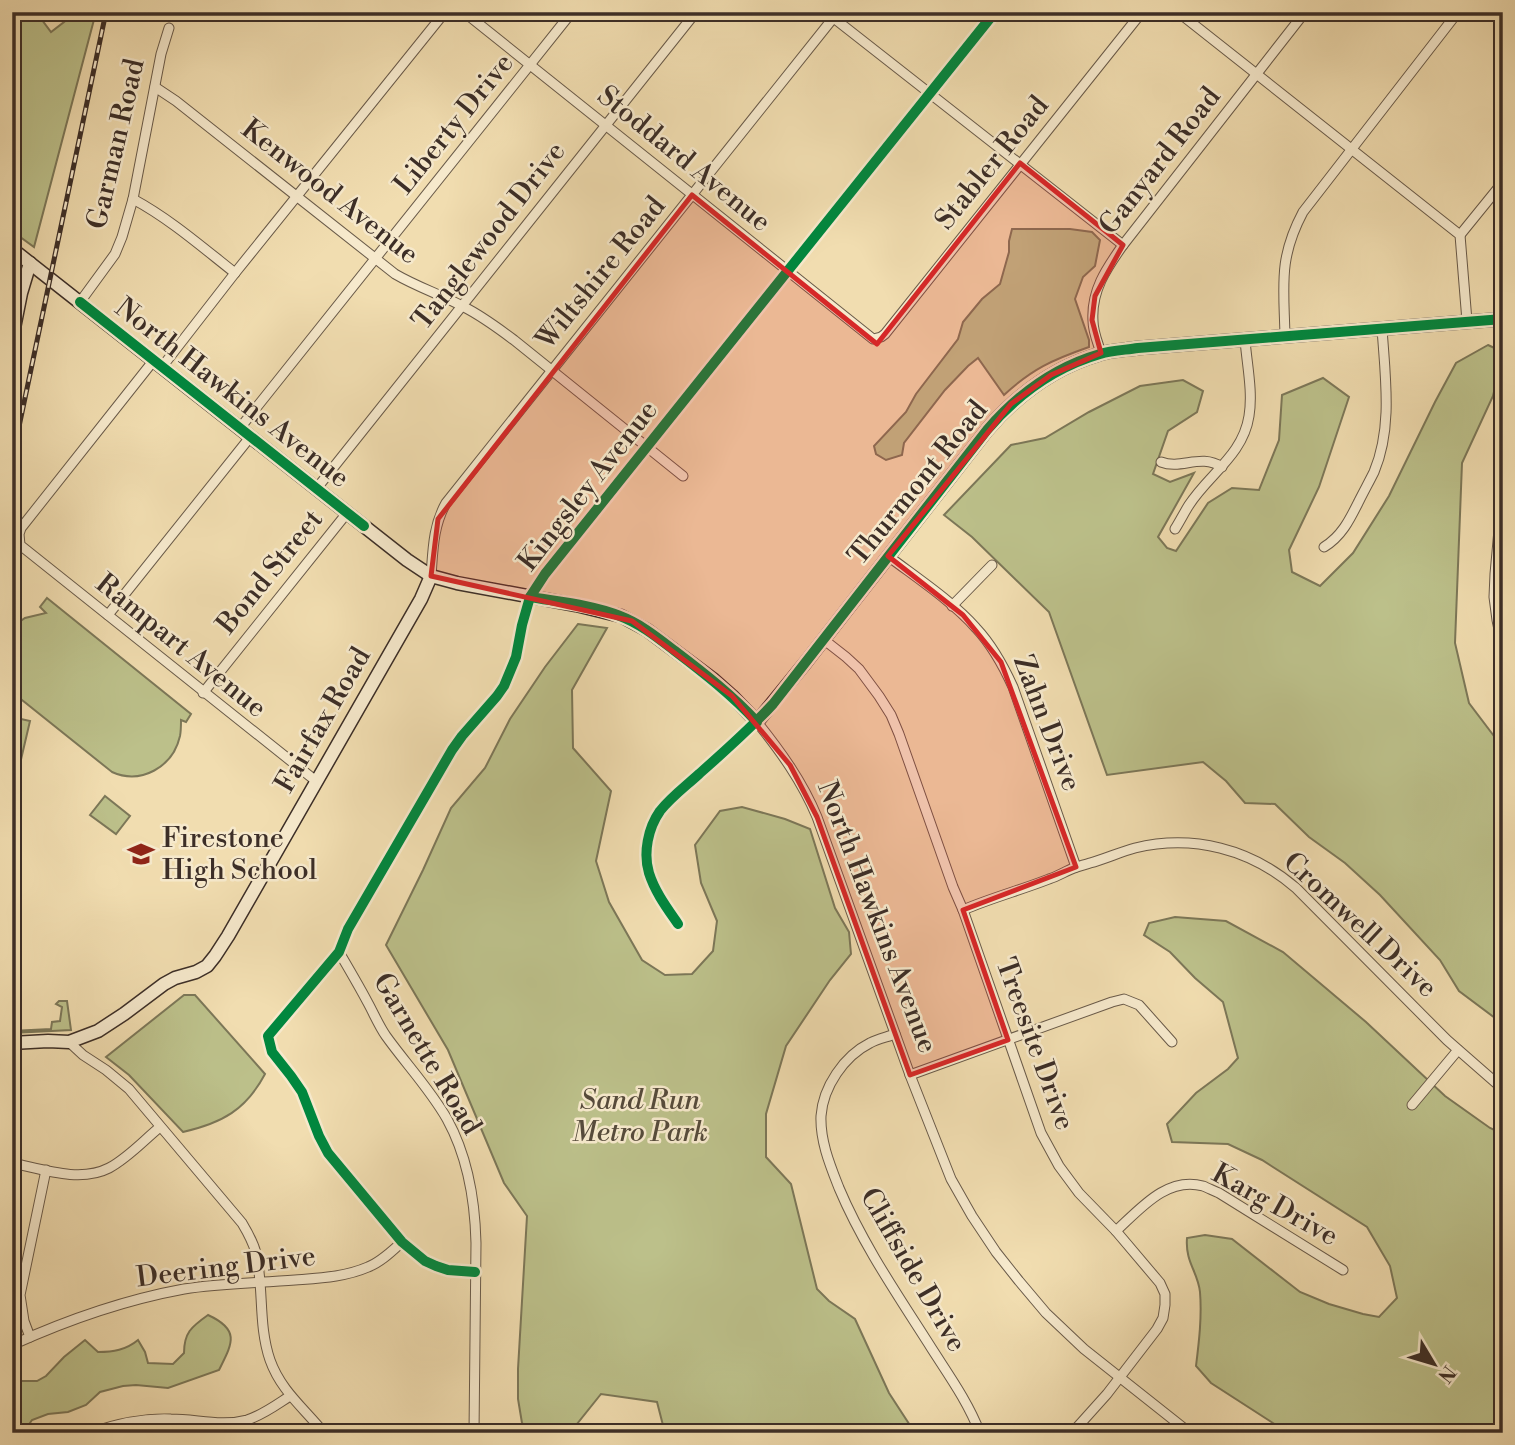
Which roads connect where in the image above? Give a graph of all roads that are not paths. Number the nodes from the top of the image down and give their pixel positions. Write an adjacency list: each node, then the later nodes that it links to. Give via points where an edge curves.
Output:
1 (445, 12): 21 (street)
2 (464, 12): 12 (street, Stoddard Avenue)
3 (572, 12): 12 (street, Liberty Drive)
4 (696, 12): 16 (street, Tanglewood Drive)
5 (995, 12): 15 (street, Kingsley Avenue)
6 (1142, 12): 18 (street, Stabler Road)
7 (1178, 12): 13 (street)
8 (1306, 12): 13 (street, Ganyard Road)
9 (1458, 12): 17 (street)
10 (832, 14): 15 (street); 20 (street, Wiltshire Road)
11 (169, 28): 14 (street, Garman Road)
12 (530, 65): 16 (street, Stoddard Avenue); 26 (street, Liberty Drive)
13 (1257, 75): 17 (street); 24 (street, Ganyard Road)
14 (155, 87): 21 (street, Kenwood Avenue); 22 (street, Garman Road)
15 (930, 93): 18 (street); 28 (street, Kingsley Avenue)
16 (607, 125): 20 (street, Stoddard Avenue); 31 (street, Tanglewood Drive)
17 (1351, 149): 23 (street); 35 (street, via 1303,212 1290,239 1283,269)
18 (1020, 163): 24 (street); 37 (street, Stabler Road, via 885,334)
19 (1503, 182): 23 (street)
20 (692, 195): 28 (street, Stoddard Avenue); 41 (street, Wiltshire Road)
21 (298, 196): 26 (street, Kenwood Avenue); 29 (street)
22 (133, 199): 29 (street, via 171,222); 30 (street, Garman Road, via 115,254)
23 (1460, 235): 33 (street)
24 (1123, 245): 39 (street, Ganyard Road, via 1095,296 1092,320)
25 (12, 249): 27 (street, North Hawkins Avenue)
26 (376, 258): 31 (street, Kenwood Avenue, via 410,282); 42 (street, Liberty Drive)
27 (30, 263): 30 (street, North Hawkins Avenue); 36 (street)
28 (787, 271): 37 (street, Stoddard Avenue); 44 (street, Kingsley Avenue)
29 (235, 274): 40 (street)
30 (80, 302): 40 (street, North Hawkins Avenue)
31 (463, 306): 41 (street, Kenwood Avenue); 49 (street, Tanglewood Drive)
32 (1503, 319): 33 (street, Thurmont Road)
33 (1467, 321): 34 (street, Thurmont Road)
34 (1382, 328): 35 (street, Thurmont Road); 52 (street, via 1387,418 1383,443 1346,525)
35 (1285, 337): 38 (street, Thurmont Road)
36 (12, 338)
37 (875, 338)
38 (1245, 340): 39 (street, Thurmont Road); 46 (street, via 1249,415 1243,438)
39 (1101, 353): 53 (street, Thurmont Road, via 1051,375 1011,404)
40 (158, 363): 42 (street, North Hawkins Avenue); 58 (street, Rampart Avenue, via 19,534 20,545)
41 (552, 370): 44 (street, Kenwood Avenue); 55 (street, Wiltshire Road, via 446,503 435,532)
42 (240, 428): 43 (street, North Hawkins Avenue)
43 (251, 436): 49 (street, North Hawkins Avenue); 58 (street)
44 (647, 447): 47 (street, Kenwood Avenue); 56 (street, Kingsley Avenue)
45 (1161, 462): 46 (street, via 1205,461)
46 (1222, 467): 51 (street)
47 (683, 476)
48 (1503, 486): 60 (street, via 1494,597)
49 (317, 488): 50 (street, North Hawkins Avenue)
50 (347, 513): 55 (street, North Hawkins Avenue); 61 (street, Bond Street)
51 (1175, 529)
52 (1324, 547)
53 (888, 556): 57 (street, Zahn Drive); 59 (street, Thurmont Road)
54 (992, 565): 57 (street)
55 (431, 576): 56 (street, North Hawkins Avenue); 63 (street, Fairfax Road)
56 (530, 597): 62 (street, North Hawkins Avenue, via 632,621 714,680); 67 (street, Kingsley Avenue, via 504,686 439,771)
57 (952, 606): 64 (street, Zahn Drive, via 976,627 1013,687)
58 (108, 615): 61 (street, Rampart Avenue)
59 (823, 639): 62 (street, Thurmont Road); 65 (street, Treesite Drive, via 859,669 891,715)
60 (1503, 648)
61 (204, 693): 63 (street, Rampart Avenue)
62 (757, 722): 66 (street, Thurmont Road, via 668,802 650,833 649,875); 68 (street, North Hawkins Avenue, via 812,804)
63 (316, 781): 70 (street, Fairfax Road, via 211,961 164,984 99,1031)
64 (1076, 867): 65 (street, Cromwell Drive); 73 (street, Cromwell Drive, via 1136,848 1171,843 1218,847 1250,858 1296,888)
65 (963, 910): 69 (street, Treesite Drive)
66 (678, 924)
67 (339, 952): 81 (street, Kingsley Avenue, via 268,1036 270,1046 302,1092 322,1142); 83 (street, Garnette Road, via 385,1035 447,1119 458,1143 475,1216)
68 (895, 1034): 74 (street, North Hawkins Avenue); 92 (street, Cliffside Drive, via 870,1043 835,1076 821,1114 827,1158 874,1257 964,1399)
69 (1008, 1040): 71 (street, via 1124,999 1139,1006); 74 (street); 80 (street, Treesite Drive, via 1041,1133 1059,1166)
70 (69, 1042): 72 (street); 77 (street, via 120,1081)
71 (1172, 1042)
72 (12, 1043)
73 (1458, 1050): 75 (street, Cromwell Drive); 76 (street)
74 (910, 1075): 87 (street, North Hawkins Avenue, via 951,1179 996,1252 1046,1312)
75 (1503, 1089)
76 (1412, 1105)
77 (160, 1127): 79 (street, via 103,1171 75,1175); 84 (street, via 242,1223 256,1253)
78 (12, 1163): 79 (street)
79 (46, 1170): 85 (street, via 20,1295)
80 (1116, 1231): 82 (street, Karg Drive, via 1162,1192 1176,1186 1203,1186); 87 (street, Treesite Drive, via 1165,1294 1157,1329)
81 (402, 1242): 83 (street, via 436,1266); 84 (street, Deering Drive, via 373,1265 347,1275)
82 (1343, 1269)
83 (475, 1272): 91 (street, Garnette Road)
84 (260, 1282): 85 (street, Deering Drive, via 181,1290 115,1305); 88 (street, via 266,1346)
85 (30, 1337): 86 (street, Deering Drive)
86 (12, 1345)
87 (1119, 1377): 93 (street, Treesite Drive); 94 (street, North Hawkins Avenue)
88 (290, 1396): 89 (street, via 258,1416 236,1422 155,1419); 90 (street)
89 (91, 1433)
90 (324, 1433)
91 (474, 1433)
92 (980, 1433)
93 (1073, 1433)
94 (1190, 1433)

